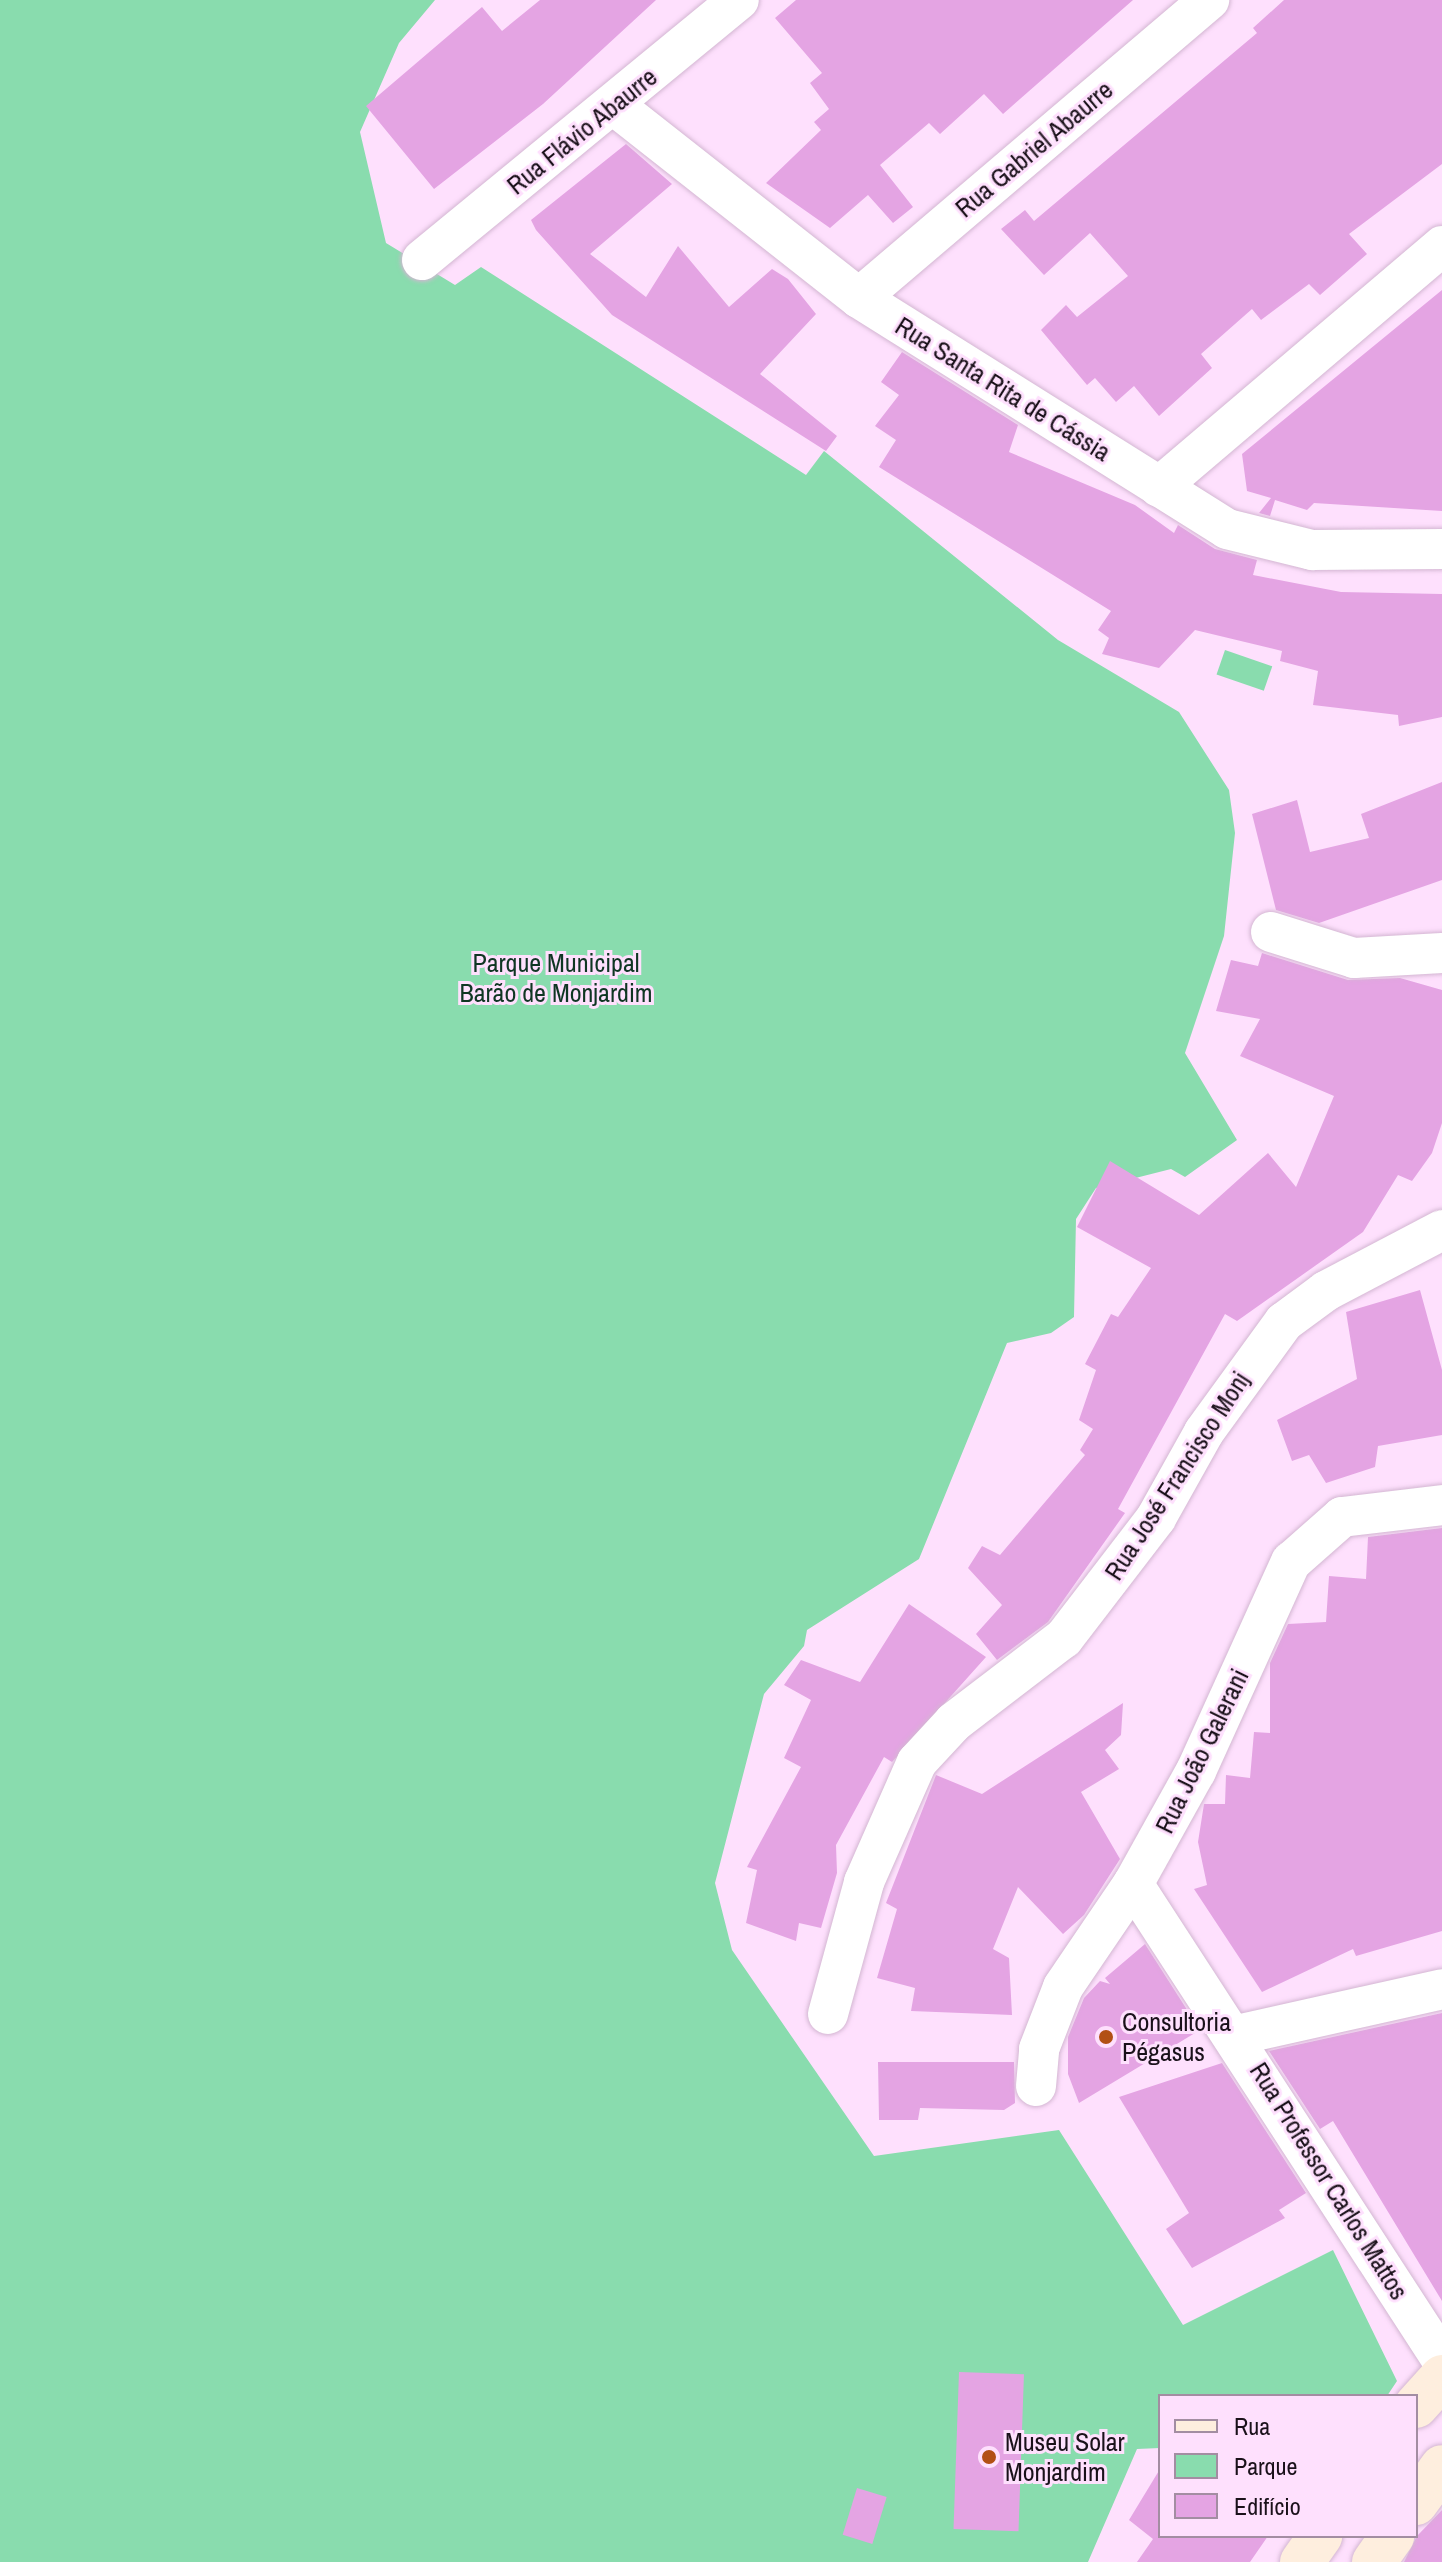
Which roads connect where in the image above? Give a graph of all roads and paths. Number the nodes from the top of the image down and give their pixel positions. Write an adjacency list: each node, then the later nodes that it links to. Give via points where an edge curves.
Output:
1 (739, 0): 3 (street, Rua Flávio Abaurre)
2 (1209, 0): 6 (street, Rua Gabriel Abaurre)
3 (615, 106): 5 (street, Rua Flávio Abaurre); 6 (street, Rua Santa Rita de Cássia)
4 (1442, 246): 7 (street)
5 (422, 260)
6 (859, 298): 7 (street, Rua Santa Rita de Cássia)
7 (1159, 487): 8 (street, Rua Santa Rita de Cássia, via 1227,529 1312,550)
8 (1442, 549)
9 (1271, 932): 10 (street, via 1354,958)
10 (1442, 953)
11 (1442, 1230): 15 (street, Rua José Francisco Monj, via 1326,1291 1284,1322 1094,1602 1064,1638 954,1722 917,1762 864,1882)
12 (1442, 1505): 13 (street, Rua João Galerani, via 1342,1517 1291,1562 1196,1771)
13 (1133, 1884): 16 (street, Rua Professor Carlos Mattos); 17 (street, Rua João Galerani, via 1063,1987 1039,2049)
14 (1442, 1989): 16 (street)
15 (828, 2014)
16 (1237, 2035): 18 (street, Rua Professor Carlos Mattos)
17 (1036, 2086)
18 (1442, 2360)
19 (1442, 2377): 20 (main road)
20 (1418, 2404)
21 (1442, 2467): 22 (main road)
22 (1418, 2500)
23 (1319, 2538): 25 (main road)
24 (1391, 2538): 26 (main road)
25 (1302, 2562)
26 (1374, 2562)

